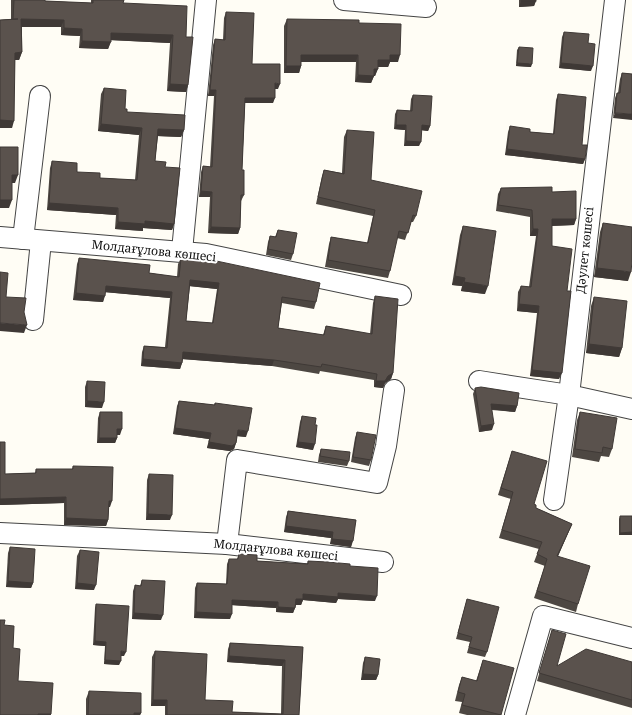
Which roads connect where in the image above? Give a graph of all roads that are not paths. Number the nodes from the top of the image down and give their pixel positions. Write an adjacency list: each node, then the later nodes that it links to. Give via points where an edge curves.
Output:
1 (206, 0): 8 (street)
2 (344, 0): 4 (street)
3 (615, 0): 13 (street, Дәулет көшесі)
4 (426, 7)
5 (40, 96): 7 (street)
6 (0, 237): 7 (street, Молдағұлова көшесі)
7 (32, 240): 8 (street, Молдағұлова көшесі); 10 (street)
8 (182, 251): 9 (street, Молдағұлова көшесі)
9 (401, 295)
10 (33, 320)
11 (479, 381): 13 (street)
12 (394, 390): 17 (street, via 386,446 377,483 237,460)
13 (569, 395): 14 (street); 15 (street, Дәулет көшесі)
14 (632, 409)
15 (554, 500)
16 (0, 533): 17 (street, Молдағұлова көшесі)
17 (227, 544): 18 (street, Молдағұлова көшесі)
18 (383, 562)
19 (632, 638): 20 (street, via 543,616)
20 (515, 715)

